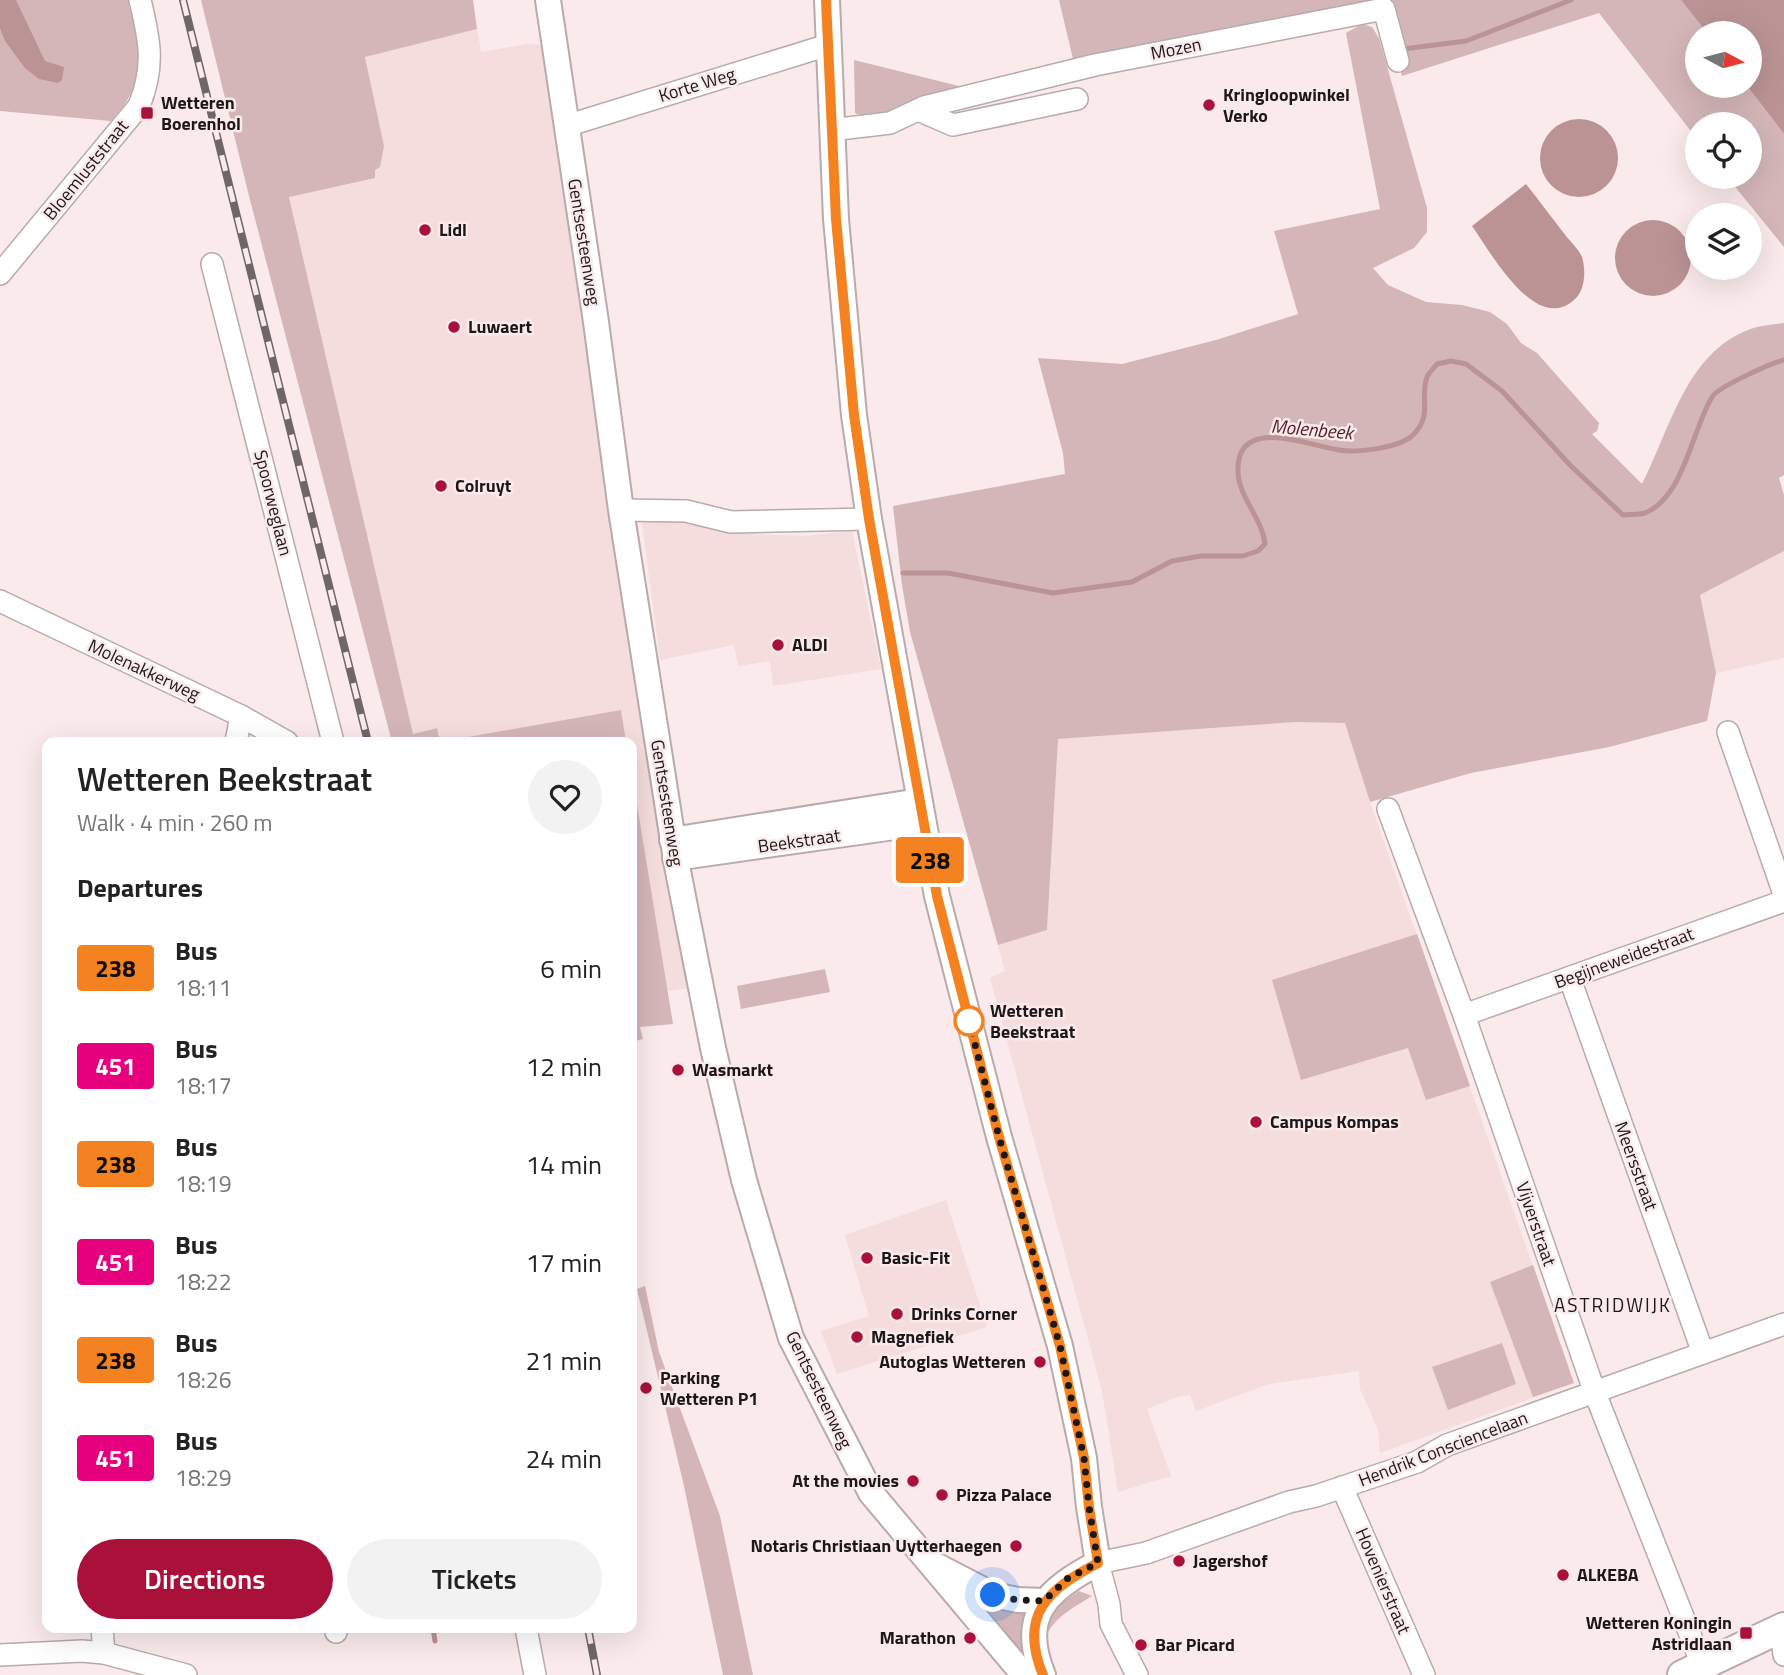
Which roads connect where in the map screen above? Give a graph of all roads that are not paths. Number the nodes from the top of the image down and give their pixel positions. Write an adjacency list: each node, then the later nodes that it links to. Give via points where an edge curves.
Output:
1 (141, 0): 11 (street, Bloemluststraat, via 151,55 139,106)
2 (548, 0): 8 (street, Gentsesteenweg)
3 (827, 0): 4 (street)
4 (828, 45): 8 (street, Korte Weg); 9 (street)
5 (1398, 61): 7 (street, Mozen, via 1384,9 1095,65)
6 (1077, 99): 7 (street, via 953,125)
7 (918, 110): 9 (street, Mozen, via 890,122)
8 (566, 126): 12 (street, Gentsesteenweg)
9 (831, 130): 13 (street, via 854,415)
10 (212, 264): 19 (street, Spoorweglaan)
11 (0, 274)
12 (621, 510): 13 (street, via 686,511 731,522); 22 (street, Gentsesteenweg)
13 (869, 519): 21 (street)
14 (0, 601): 15 (street, Molenakkerweg)
15 (241, 716): 17 (street); 18 (street, Molenakkerweg)
16 (1728, 732): 23 (street)
17 (237, 737)
18 (278, 737)
19 (332, 737)
20 (1388, 809): 26 (street, Vijverstraat)
21 (921, 812): 22 (street, Beekstraat); 32 (street, via 937,896 999,1137 1060,1346 1084,1458)
22 (674, 849): 31 (street, Gentsesteenweg, via 744,1180 791,1338 871,1493)
23 (1784, 894)
24 (1784, 901): 25 (street, Begijneweidestraat)
25 (1570, 979): 26 (street, Begijneweidestraat); 28 (street, Meersstraat)
26 (1464, 1015): 29 (street, Vijverstraat)
27 (1784, 1324): 28 (street, Hendrik Consciencelaan)
28 (1703, 1353): 29 (street, Hendrik Consciencelaan)
29 (1595, 1393): 30 (street, Hendrik Consciencelaan); 39 (street, Vijverstraat)
30 (1342, 1487): 32 (street, Hendrik Consciencelaan, via 1146,1553); 45 (street, Hovenierstraat)
31 (926, 1561): 33 (street, Gentsesteenweg, via 993,1595); 42 (street, Gentsesteenweg)
32 (1098, 1563): 33 (street, via 1068,1578); 44 (street, via 1111,1624)
33 (1044, 1601): 43 (street, via 1034,1629)
34 (102, 1633): 37 (street)
35 (527, 1633): 41 (street)
36 (1783, 1637): 39 (main road)
37 (104, 1653): 38 (street); 40 (street)
38 (0, 1655)
39 (1697, 1672)
40 (186, 1675)
41 (535, 1675)
42 (1024, 1675)
43 (1043, 1675)
44 (1137, 1675)
45 (1424, 1675)

